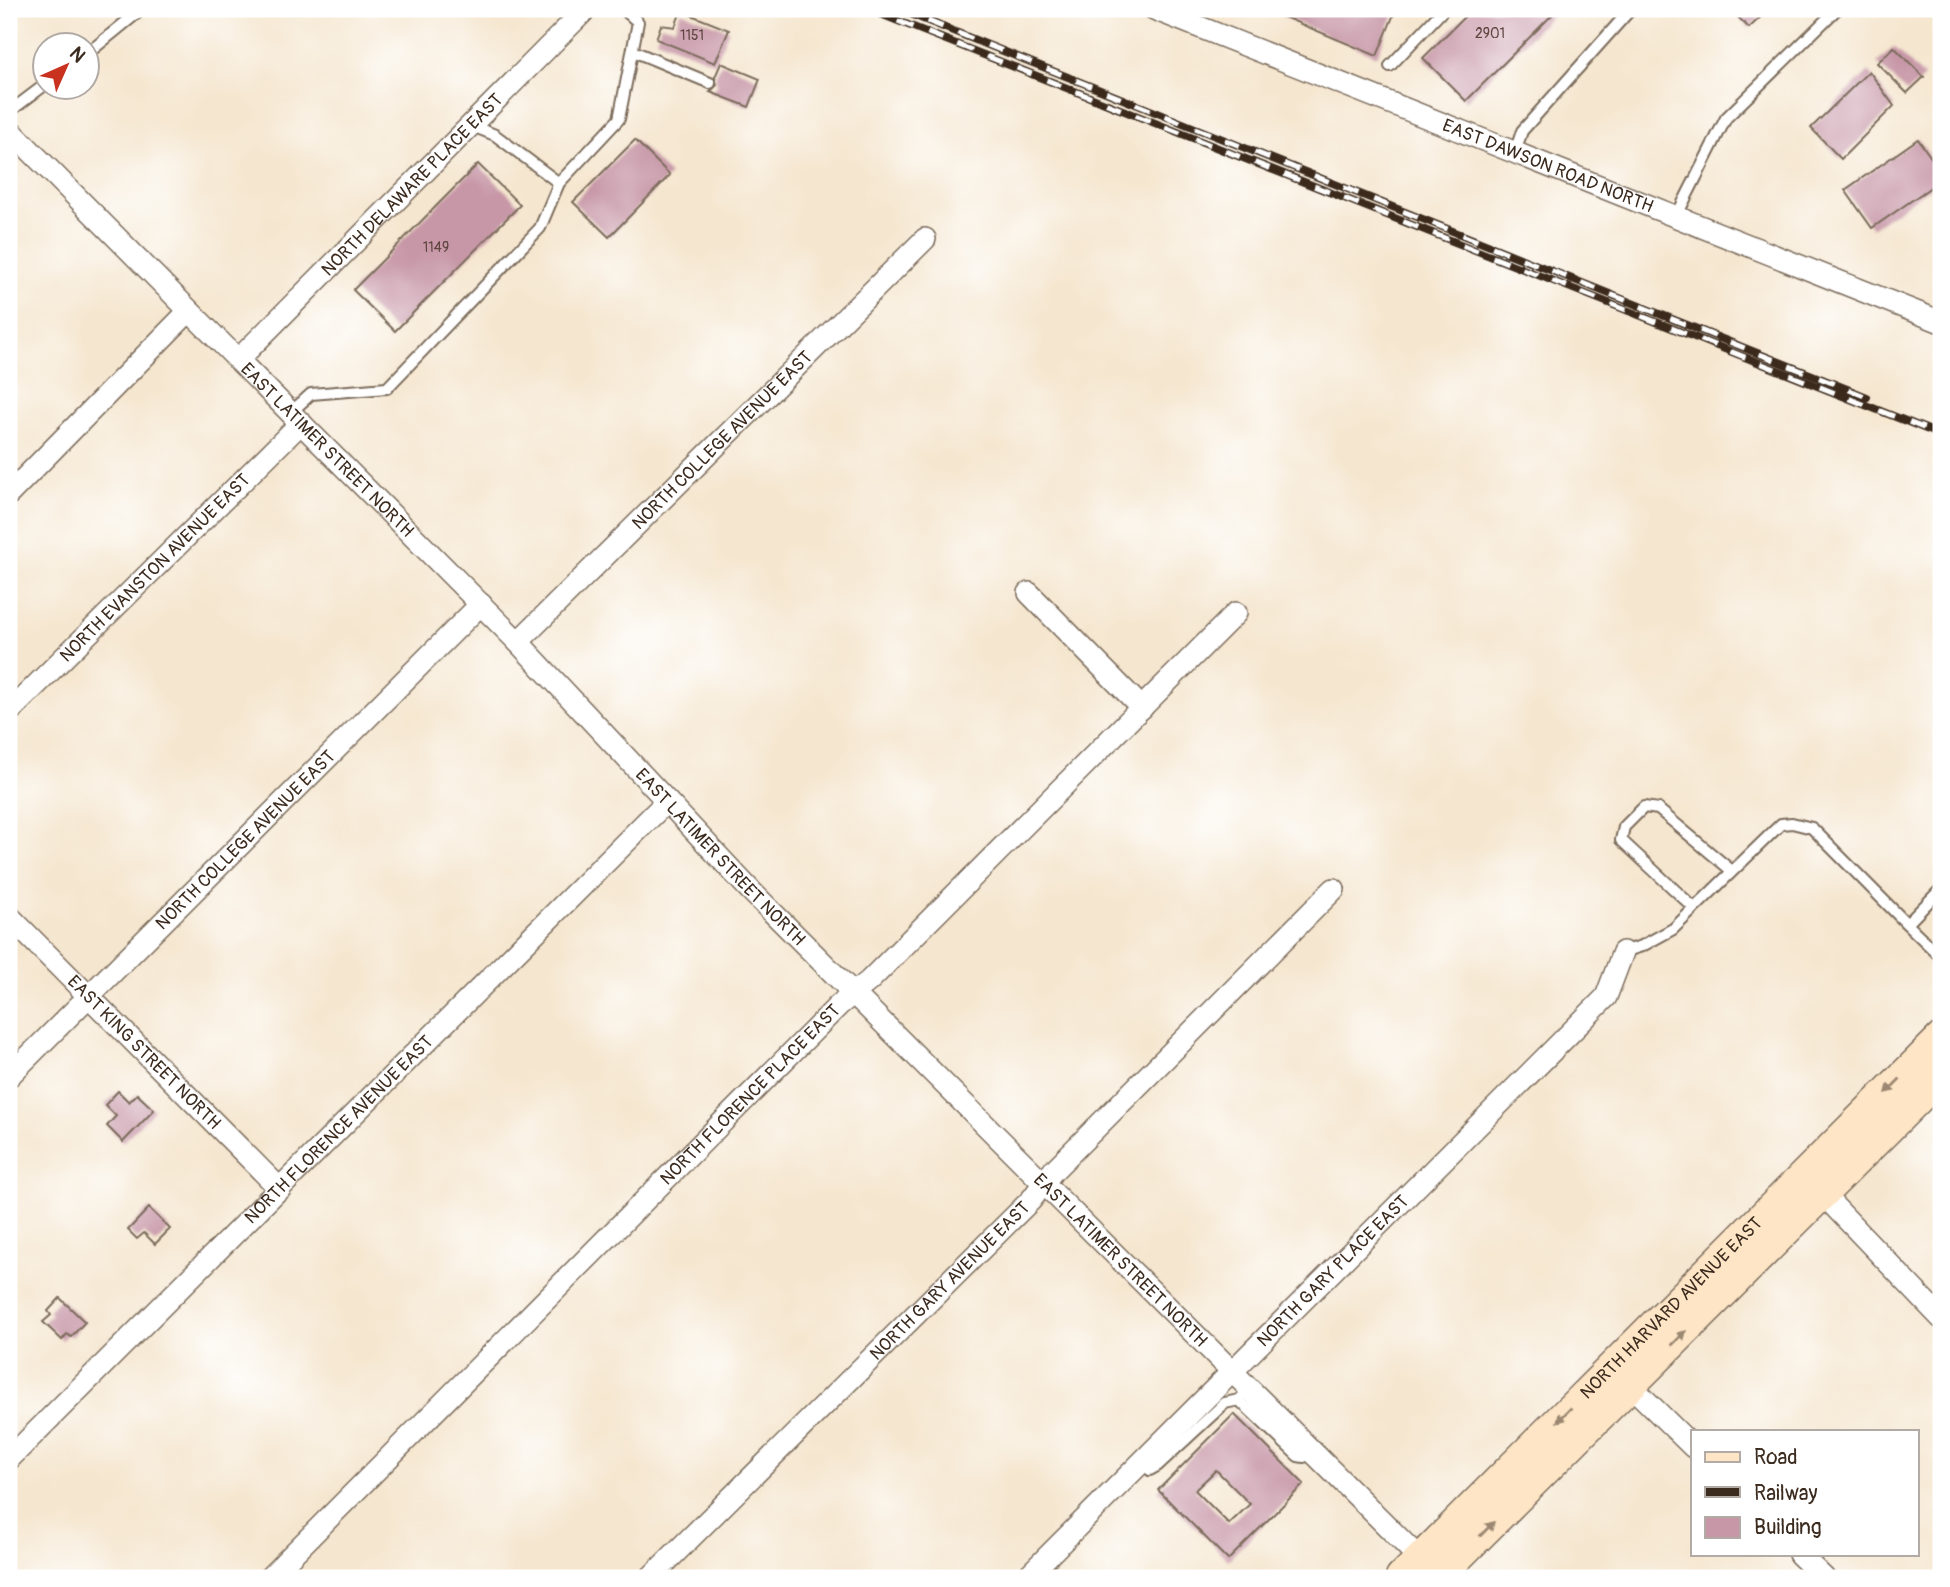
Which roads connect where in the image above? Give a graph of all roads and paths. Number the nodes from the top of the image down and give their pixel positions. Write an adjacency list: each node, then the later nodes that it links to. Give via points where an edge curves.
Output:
1 (142, 9): 8 (lane)
2 (586, 9): 14 (street, NORTH DELAWARE PLACE EAST)
3 (623, 9): 9 (lane, via 638,22)
4 (1154, 9): 16 (street, EAST DAWSON ROAD NORTH)
5 (1444, 9): 10 (lane)
6 (1630, 9): 16 (lane, via 1522,131)
7 (1837, 9): 18 (lane, via 1726,118)
8 (102, 42)
9 (633, 51): 11 (lane); 17 (lane, via 618,118)
10 (1390, 66)
11 (710, 83)
12 (32, 95): 13 (lane)
13 (9, 112)
14 (470, 125): 17 (lane, via 495,135); 22 (street, NORTH DELAWARE PLACE EAST)
15 (9, 129): 20 (street, EAST LATIMER STREET NORTH)
16 (1514, 152): 18 (street, EAST DAWSON ROAD NORTH)
17 (559, 183): 23 (lane, via 540,228 387,388 311,394)
18 (1676, 217): 21 (street, EAST DAWSON ROAD NORTH)
19 (925, 239): 28 (street, NORTH COLLEGE AVENUE EAST)
20 (189, 311): 22 (street, EAST LATIMER STREET NORTH); 24 (street)
21 (1941, 322)
22 (238, 360): 23 (street, EAST LATIMER STREET NORTH)
23 (295, 418): 26 (street, EAST LATIMER STREET NORTH); 30 (street, NORTH EVANSTON AVENUE EAST)
24 (9, 494)
25 (1029, 593): 29 (street)
26 (481, 604): 28 (street, EAST LATIMER STREET NORTH); 41 (street, NORTH COLLEGE AVENUE EAST)
27 (1236, 613): 29 (street, NORTH FLORENCE PLACE EAST)
28 (518, 642): 31 (street, EAST LATIMER STREET NORTH)
29 (1142, 708): 40 (street, NORTH FLORENCE PLACE EAST)
30 (9, 712)
31 (667, 801): 40 (street, EAST LATIMER STREET NORTH); 47 (street, NORTH FLORENCE AVENUE EAST)
32 (1732, 871): 35 (lane); 35 (lane, via 1658,809 1644,807 1625,827 1621,840); 37 (lane, via 1781,824 1812,828)
33 (1334, 889): 45 (street, NORTH GARY AVENUE EAST)
34 (1941, 889): 37 (lane)
35 (1693, 907): 38 (lane, via 1673,929)
36 (9, 916): 41 (street, EAST KING STREET NORTH)
37 (1907, 924): 39 (lane)
38 (1623, 952): 49 (street, NORTH GARY PLACE EAST, via 1606,997)
39 (1941, 957)
40 (854, 993): 45 (street, EAST LATIMER STREET NORTH); 57 (street, NORTH FLORENCE PLACE EAST)
41 (89, 997): 43 (street, NORTH COLLEGE AVENUE EAST); 47 (street, EAST KING STREET NORTH)
42 (1941, 1038): 46 (main road, NORTH HARVARD AVENUE EAST, one-way to 46)
43 (9, 1076)
44 (1941, 1076): 46 (main road, NORTH HARVARD AVENUE EAST)
45 (1043, 1184): 49 (street, EAST LATIMER STREET NORTH); 58 (street, NORTH GARY AVENUE EAST)
46 (1813, 1184): 48 (street); 50 (main road, NORTH HARVARD AVENUE EAST)
47 (280, 1189): 53 (street, NORTH FLORENCE AVENUE EAST)
48 (1941, 1318)
49 (1230, 1371): 51 (street, EAST LATIMER STREET NORTH); 54 (street, NORTH GARY PLACE EAST)
50 (1622, 1377): 52 (street); 56 (main road, NORTH HARVARD AVENUE EAST)
51 (1244, 1395): 54 (lane, via 1225,1403 1157,1466 1150,1470); 56 (street, EAST LATIMER STREET NORTH, via 1311,1450)
52 (1691, 1445)
53 (9, 1459)
54 (1142, 1462): 59 (street, NORTH GARY PLACE EAST)
55 (1801, 1556): 60 (street)
56 (1427, 1574)
57 (269, 1578)
58 (650, 1578)
59 (1026, 1578)
60 (1824, 1578)

